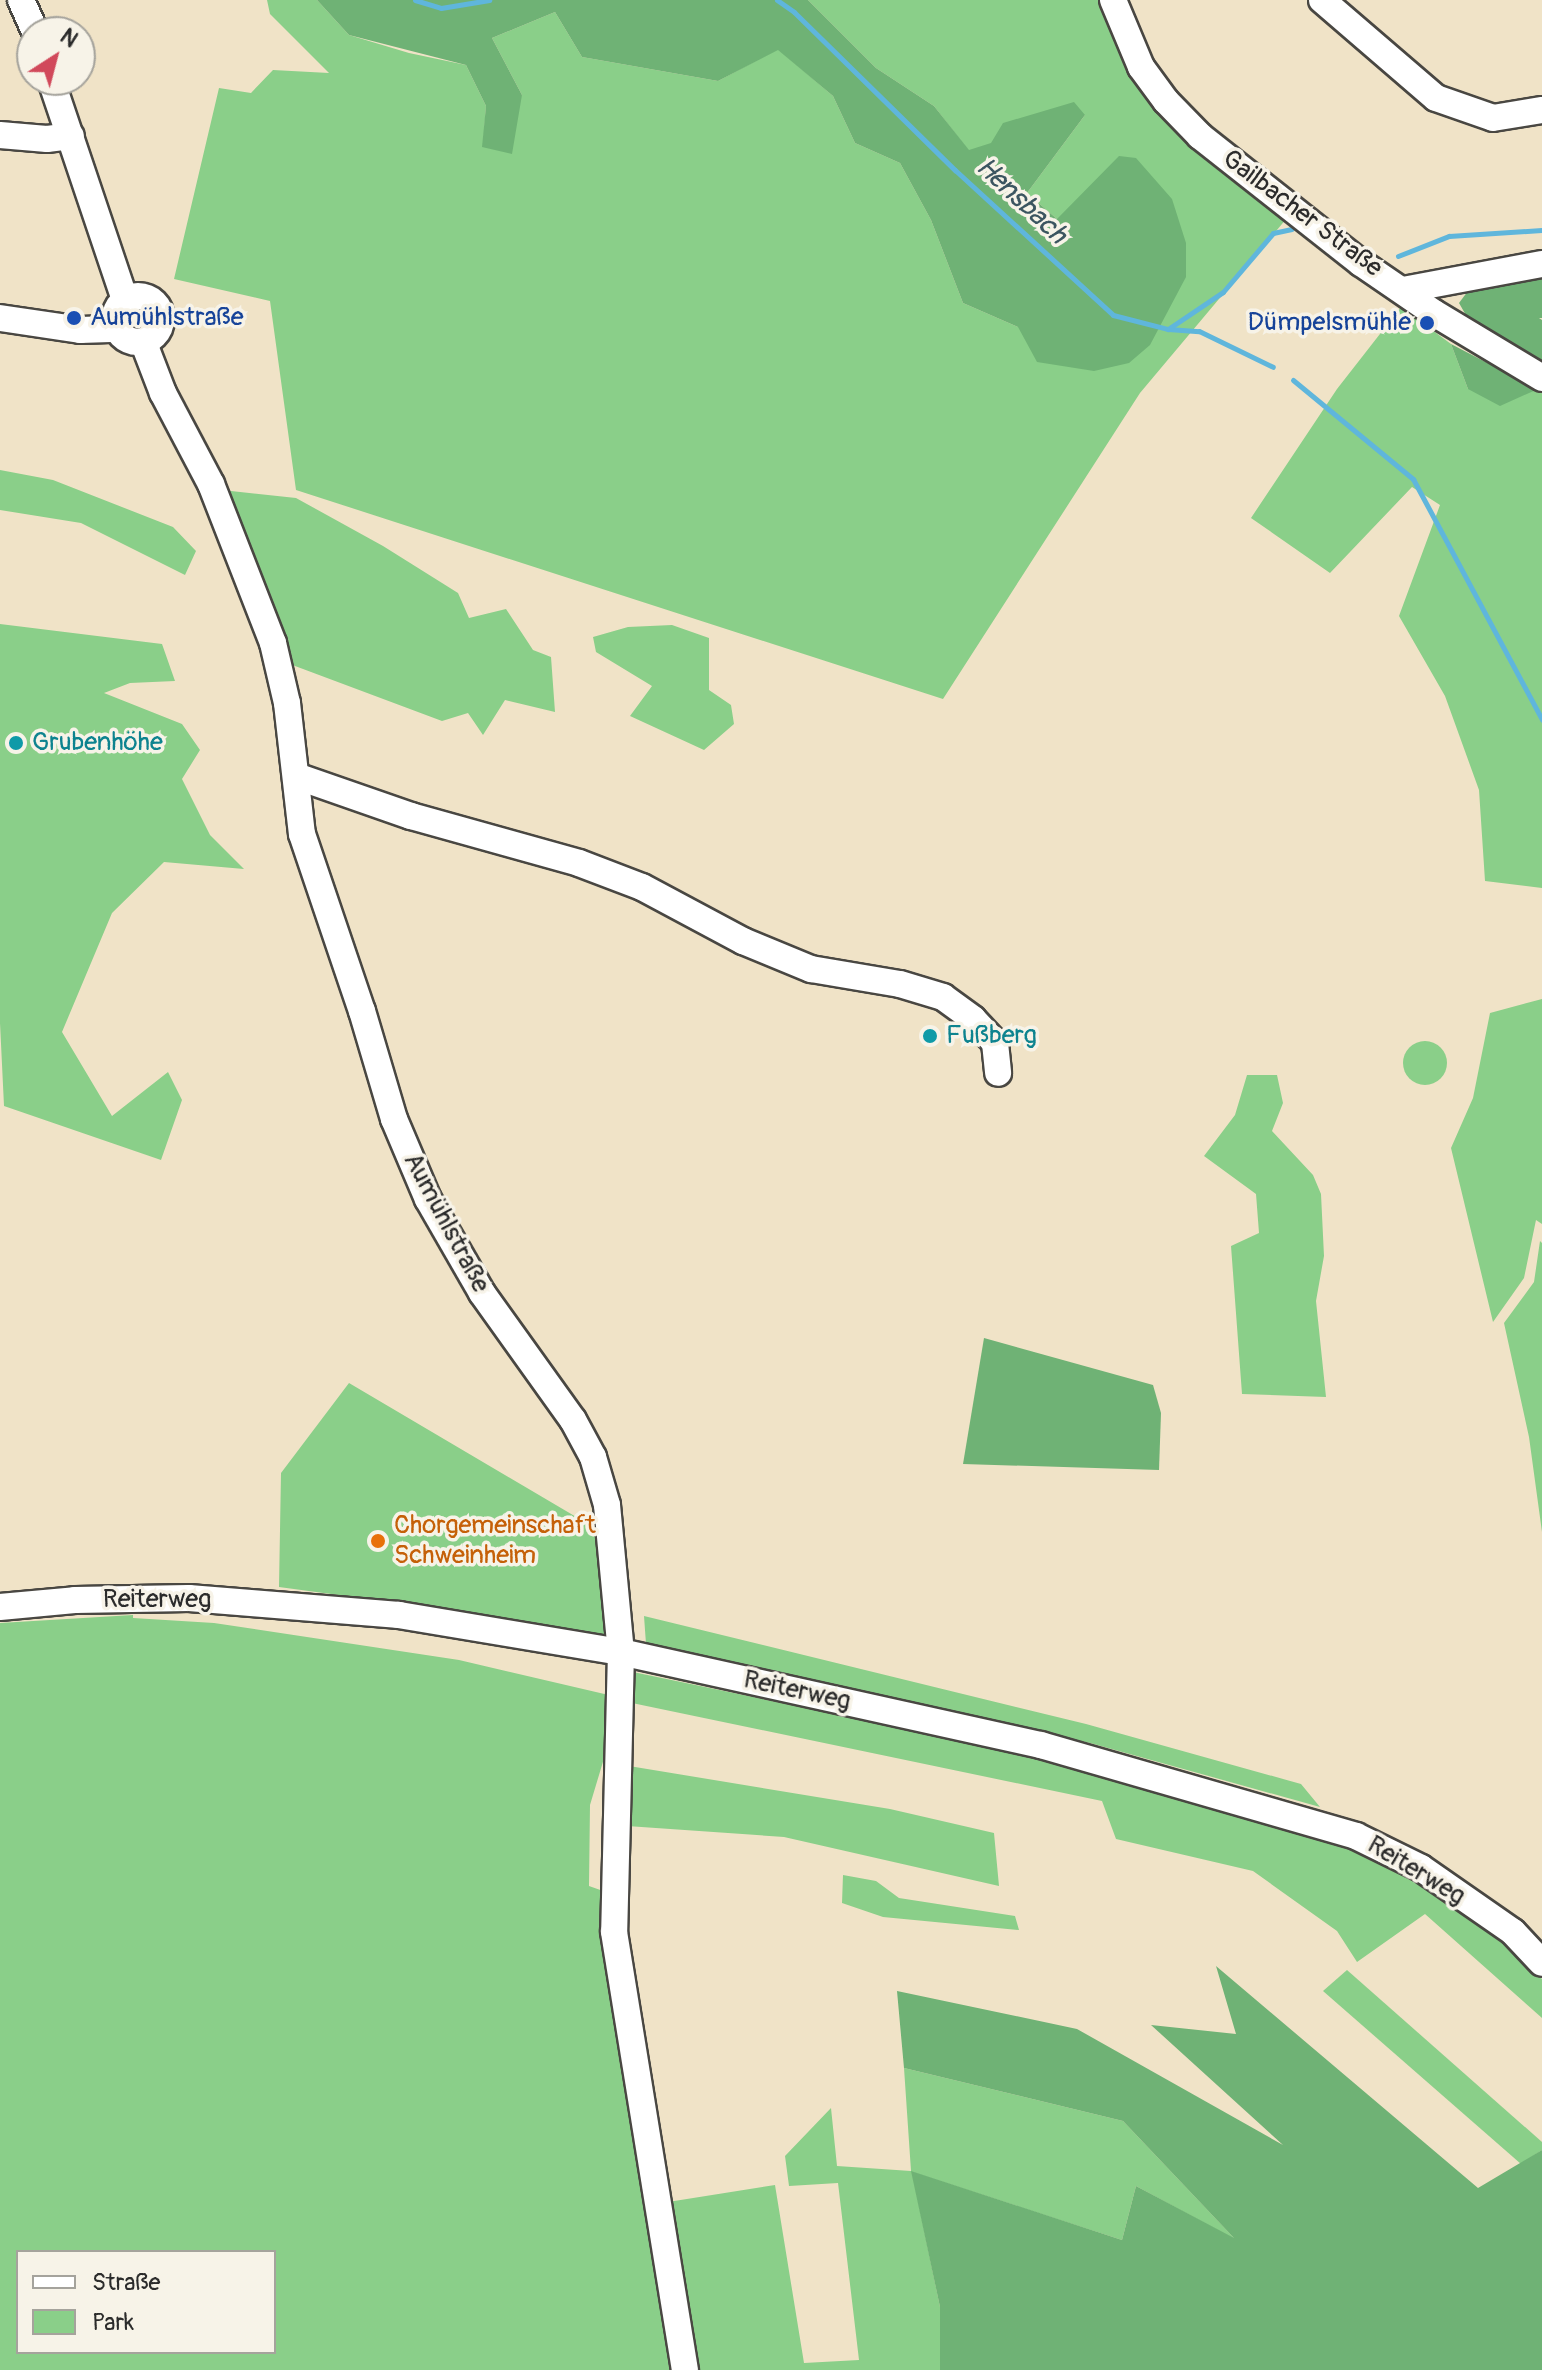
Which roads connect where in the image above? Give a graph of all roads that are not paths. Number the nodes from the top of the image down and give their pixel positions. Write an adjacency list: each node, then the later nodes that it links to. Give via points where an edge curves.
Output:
1 (1113, 0): 8 (street, Gailbacher Straße, via 1141,67 1174,110 1326,237)
2 (1322, 0): 4 (street, via 1436,98 1493,118)
3 (57, 96): 6 (street)
4 (1542, 110)
5 (0, 135): 6 (street)
6 (71, 136): 9 (street)
7 (1542, 264): 8 (street)
8 (1403, 290): 13 (street, Gailbacher Straße)
9 (125, 300): 11 (street, via 117,311); 12 (street, via 148,298 159,310 160,326)
10 (0, 318): 11 (street, via 80,330)
11 (118, 329): 12 (street, via 130,340)
12 (143, 341): 14 (street, Aumühlstraße, via 163,393 211,484 273,643)
13 (1542, 378)
14 (296, 776): 15 (street, via 642,887 743,941 811,969 943,997 995,1043); 17 (street, Aumühlstraße, via 302,834 394,1119 422,1186 482,1293 573,1420 593,1457 607,1505)
15 (998, 1073)
16 (0, 1607): 17 (street, Reiterweg, via 189,1598 304,1606 429,1619)
17 (621, 1652): 18 (street, Reiterweg, via 1041,1745 1356,1836 1421,1868 1513,1932); 19 (street, Aumühlstraße, via 614,1932)
18 (1542, 1963)
19 (685, 2370)

